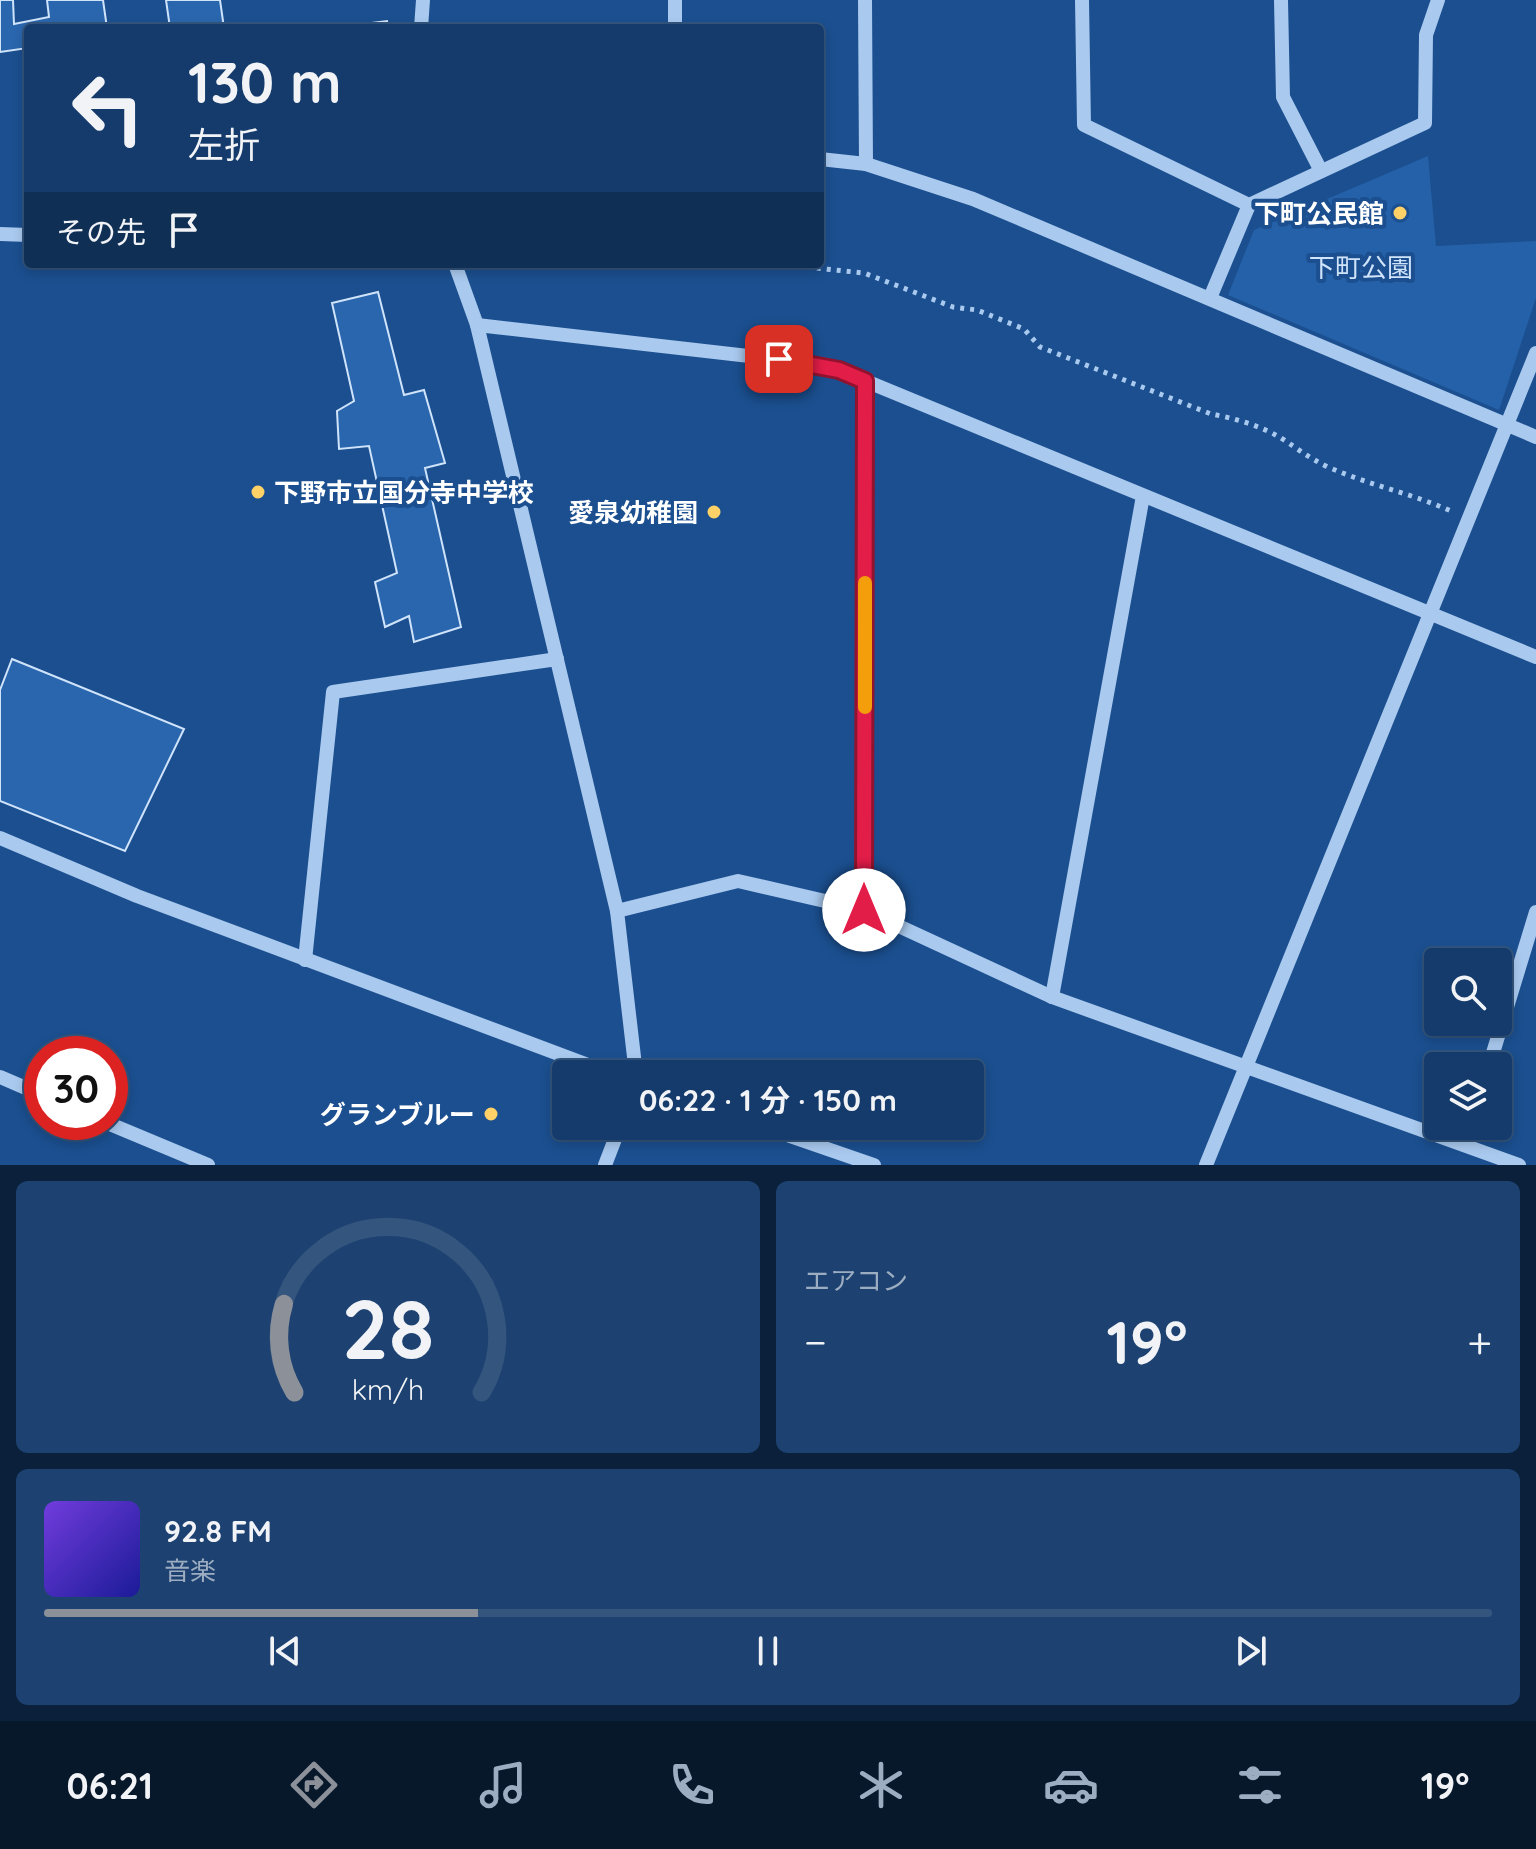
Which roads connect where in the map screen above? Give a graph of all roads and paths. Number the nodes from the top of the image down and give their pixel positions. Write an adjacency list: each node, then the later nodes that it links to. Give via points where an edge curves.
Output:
1 (423, 0): 7 (street)
2 (675, 0): 8 (street)
3 (865, 0): 10 (street)
4 (1082, 0): 12 (street, via 1084,125)
5 (1281, 0): 11 (street, via 1283,97)
6 (1438, 0): 11 (street, via 1426,35 1425,123)
7 (421, 24)
8 (675, 24)
9 (824, 159): 10 (street)
10 (866, 164): 17 (street, via 973,199)
11 (1321, 171): 12 (street)
12 (1249, 205): 17 (street)
13 (0, 234): 14 (street)
14 (24, 235)
15 (456, 268): 18 (street)
16 (816, 268): 24 (path, via 864,273 953,307 977,310 1024,329 1040,347 1080,364 1232,418 1371,486 1405,491)
17 (1210, 298): 21 (street)
18 (477, 325): 20 (street, via 810,363); 27 (street)
19 (1536, 353): 21 (street)
20 (865, 381): 23 (street); 29 (street)
21 (1507, 426): 22 (street); 24 (street)
22 (1536, 437)
23 (1143, 496): 25 (street); 33 (street)
24 (1470, 519): 25 (street)
25 (1431, 614): 26 (street); 37 (street)
26 (1536, 657)
27 (557, 659): 30 (street); 32 (street, via 333,692)
28 (0, 838): 32 (street)
29 (864, 910): 30 (street, via 738,881); 33 (street)
30 (617, 911): 36 (street)
31 (1536, 912): 34 (street)
32 (305, 960): 35 (street)
33 (1052, 997): 37 (street)
34 (1493, 1052)
35 (574, 1060)
36 (634, 1060)
37 (1244, 1064): 44 (street); 49 (street)
38 (0, 1077): 39 (street)
39 (24, 1087)
40 (128, 1135): 45 (street)
41 (615, 1140): 47 (street)
42 (802, 1140): 48 (street)
43 (1467, 1140): 44 (street)
44 (1465, 1145): 50 (street)
45 (170, 1158): 46 (street)
46 (208, 1165)
47 (605, 1165)
48 (874, 1165)
49 (1206, 1165)
50 (1519, 1165)

